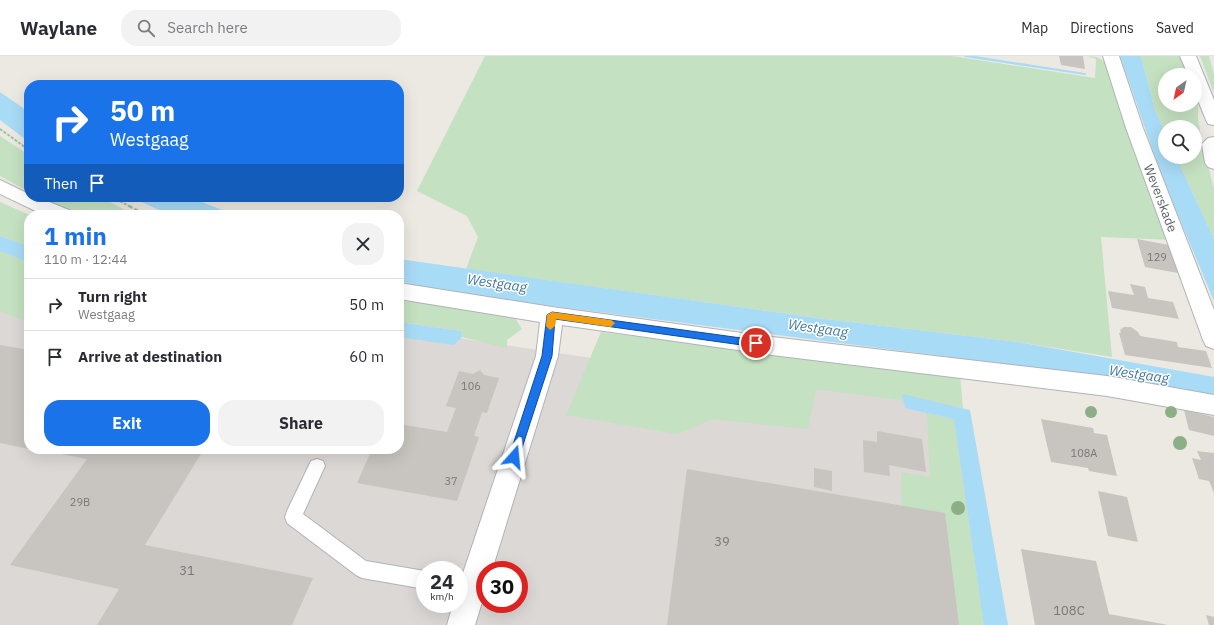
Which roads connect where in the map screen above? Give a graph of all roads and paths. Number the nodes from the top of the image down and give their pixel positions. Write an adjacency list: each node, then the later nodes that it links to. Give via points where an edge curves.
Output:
1 (1111, 56): 16 (street, Weverskade, via 1121,91)
2 (1188, 56): 3 (street)
3 (1214, 120)
4 (0, 128): 6 (path)
5 (1214, 142): 7 (street, via 1211,144)
6 (24, 146)
7 (1214, 162)
8 (0, 186): 9 (street)
9 (24, 199)
10 (31, 202): 12 (street)
11 (121, 202): 13 (path)
12 (50, 210)
13 (137, 210)
14 (404, 292): 15 (street)
15 (552, 315): 17 (street, via 772,346 1107,386); 20 (street, via 547,356)
16 (1214, 340)
17 (1214, 405)
18 (317, 466): 19 (lane, via 292,517 362,569)
19 (416, 578)
20 (468, 578)
21 (463, 613): 22 (street)
22 (462, 625)

